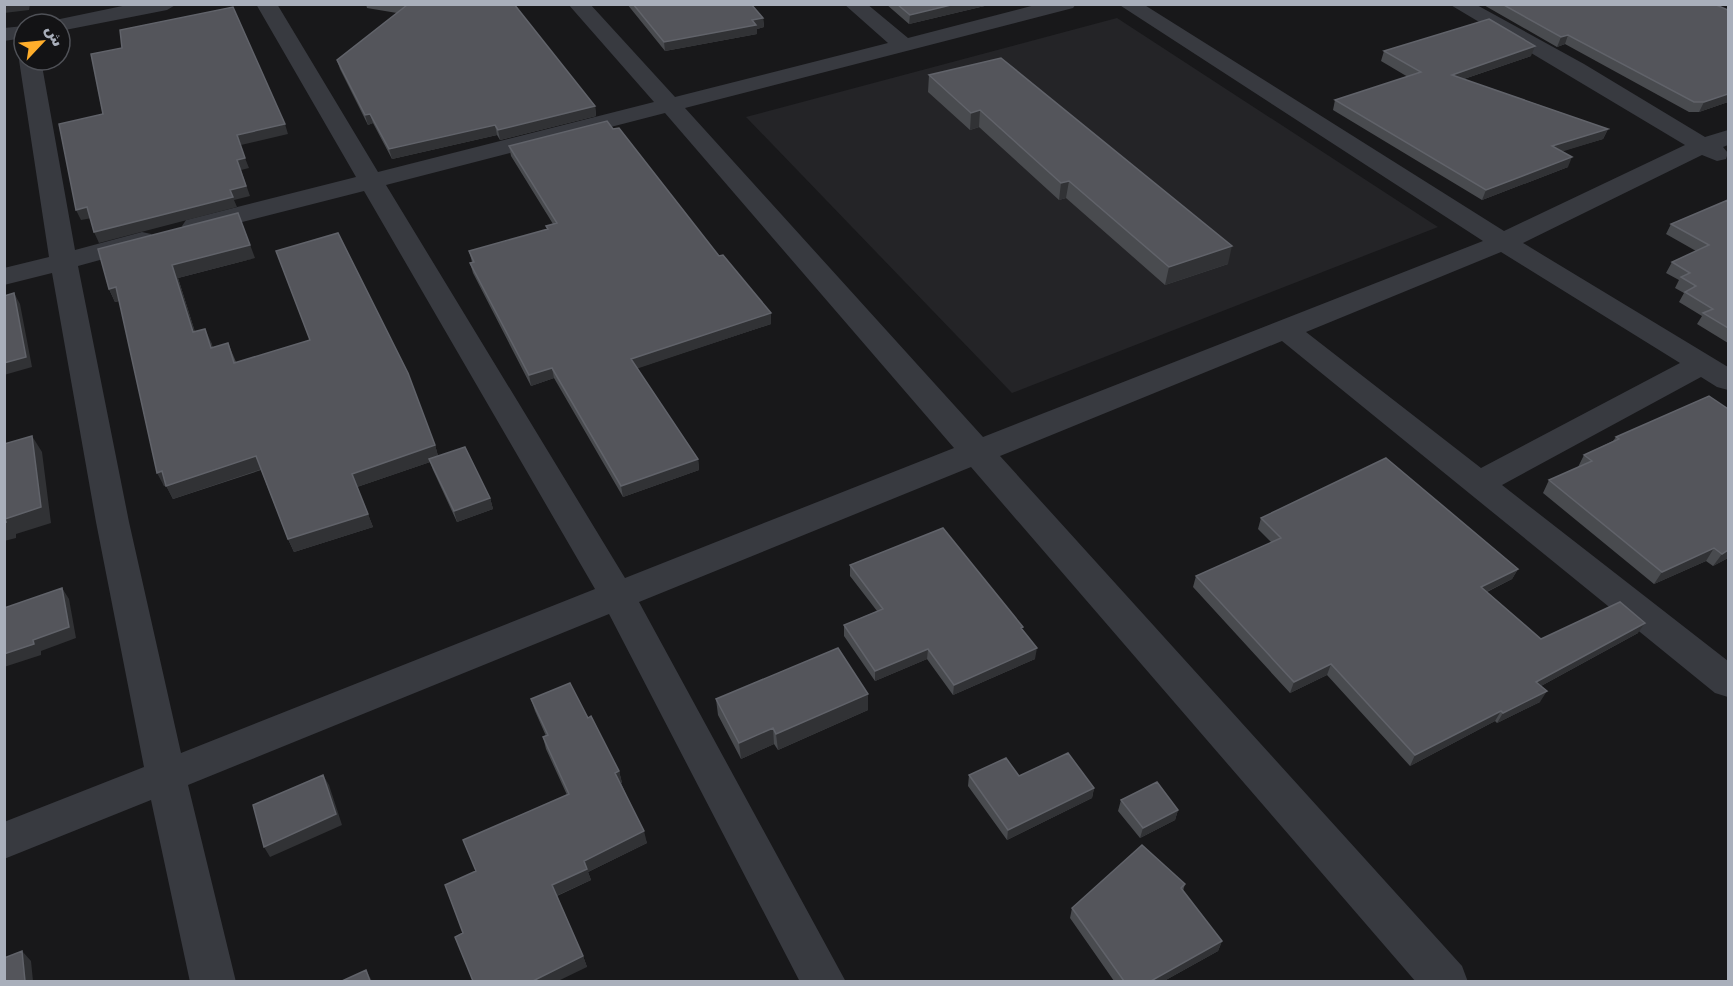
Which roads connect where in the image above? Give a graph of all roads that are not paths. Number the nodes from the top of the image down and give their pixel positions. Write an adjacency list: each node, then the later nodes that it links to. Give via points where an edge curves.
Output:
1 (167, 4): 8 (street)
2 (266, 4): 13 (street)
3 (578, 4): 11 (street)
4 (854, 4): 9 (street)
5 (1066, 4): 9 (street)
6 (1128, 4): 14 (street)
7 (1460, 4): 12 (street)
8 (72, 23)
9 (904, 45): 11 (street)
10 (32, 72): 15 (street)
11 (668, 104): 13 (street); 20 (street)
12 (1720, 148): 14 (street)
13 (370, 182): 15 (street); 22 (street)
14 (1503, 242): 17 (street); 18 (street)
15 (61, 260): 16 (street); 24 (street)
16 (4, 277)
17 (1283, 328): 20 (street); 21 (street)
18 (1702, 364): 19 (street); 21 (street)
19 (1728, 380)
20 (979, 454): 22 (street); 28 (street)
21 (1477, 484): 23 (street)
22 (618, 597): 24 (street); 27 (street)
23 (1728, 682)
24 (165, 778): 25 (street); 26 (street)
25 (4, 841)
26 (213, 981)
27 (824, 981)
28 (1446, 981)

